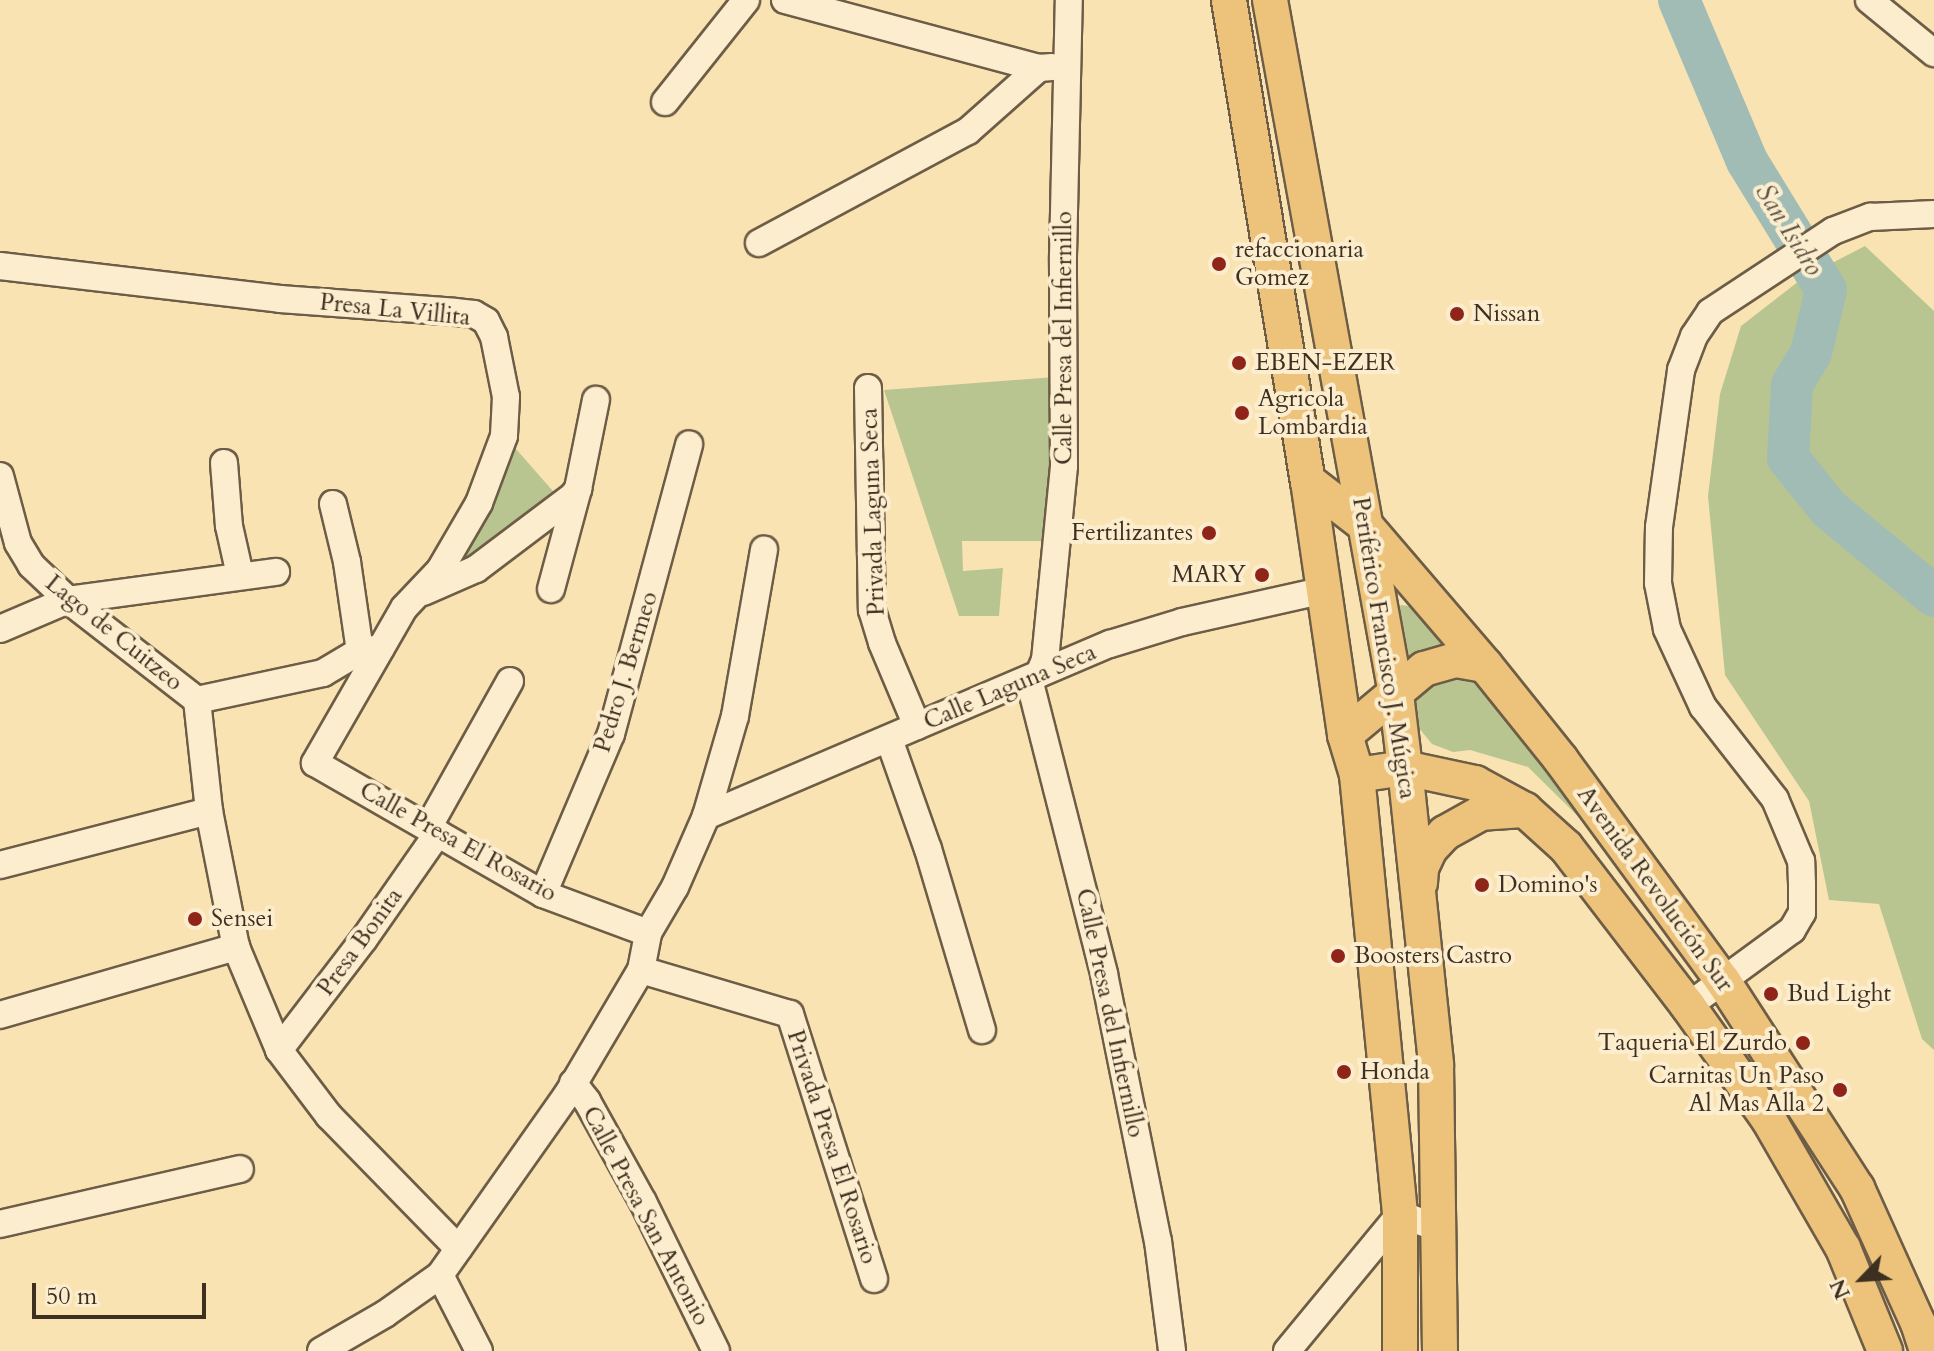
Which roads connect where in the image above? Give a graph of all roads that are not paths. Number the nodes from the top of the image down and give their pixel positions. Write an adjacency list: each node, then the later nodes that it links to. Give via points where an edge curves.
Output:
1 (746, 0): 10 (street)
2 (785, 0): 9 (street)
3 (1069, 0): 8 (street, Calle Presa del Infiernillo)
4 (1229, 0): 19 (main road, Periférico Francisco J. Múgica)
5 (1270, 0): 23 (main road, Periférico Francisco J. Múgica)
6 (1869, 0): 7 (street)
7 (1934, 53)
8 (1067, 65): 9 (street); 35 (street, Calle Presa del Infiernillo, via 1064,466 1045,660)
9 (1039, 68): 12 (street, via 968,131)
10 (665, 102)
11 (1934, 214): 56 (street, via 1870,217 1833,231 1710,312 1681,370 1664,478 1658,583 1667,629 1703,707 1775,799 1801,861 1802,913 1792,930)
12 (759, 243)
13 (0, 266): 29 (street, Presa La Villita, via 280,299 474,314 486,321 503,375 504,436 461,538)
14 (868, 388): 40 (street, Privada Laguna Seca, via 872,610)
15 (596, 400): 20 (street)
16 (689, 444): 51 (street, Pedro J. Bermeo, via 611,734)
17 (224, 463): 26 (street)
18 (0, 476): 22 (street, Lago de Cuitzeo)
19 (1308, 481): 23 (main road, Avenida Revolución Sur); 28 (main road, Periférico Francisco J. Múgica)
20 (578, 489): 27 (street); 29 (street, via 476,569)
21 (333, 504): 32 (street)
22 (5, 522): 30 (street, Lago de Cuitzeo, via 31,565)
23 (1365, 525): 33 (main road, Avenida Revolución Sur); 37 (main road, Periférico Francisco J. Múgica)
24 (764, 549): 48 (street, Calle Presa San Antonio, via 735,716)
25 (276, 572): 26 (street)
26 (240, 575): 30 (street)
27 (551, 589)
28 (1325, 590): 35 (street, Calle Laguna Seca, via 1182,622 1110,644); 41 (main road, Periférico Francisco J. Múgica)
29 (413, 597): 32 (street, Presa La Villita)
30 (68, 600): 31 (street); 38 (street, Lago de Cuitzeo)
31 (0, 629)
32 (370, 649): 34 (street); 39 (street, Presa La Villita)
33 (1485, 665): 37 (main road, via 1456,660 1424,669); 56 (main road, Avenida Revolución Sur)
34 (323, 673): 38 (street); 39 (street)
35 (1034, 677): 40 (street, Calle Laguna Seca); 72 (street, Calle Presa del Infiernillo, via 1104,974 1158,1241)
36 (510, 681): 49 (street, Presa Bonita)
37 (1396, 694): 41 (main road); 44 (main road, Periférico Francisco J. Múgica)
38 (197, 700): 47 (street)
39 (334, 726): 43 (street, Presa La Villita)
40 (917, 726): 42 (street, Calle Laguna Seca)
41 (1345, 735): 45 (main road, Periférico Francisco J. Múgica)
42 (889, 739): 48 (street, Calle Laguna Seca); 59 (street)
43 (315, 763): 49 (street, Calle Presa El Rosario)
44 (1405, 768): 45 (main road, Avenida Revolución Sur); 46 (main road, Avenida Revolución Sur, via 1475,783); 52 (main road, Periférico Francisco J. Múgica)
45 (1357, 775): 63 (main road, Periférico Francisco J. Múgica)
46 (1525, 810): 52 (main road, via 1481,813 1445,833 1421,868); 57 (main road, Avenida Revolución Sur, via 1566,847)
47 (209, 811): 50 (street); 54 (street)
48 (706, 816): 53 (street, Calle Presa San Antonio)
49 (434, 830): 51 (street, Calle Presa El Rosario); 60 (street, Presa Bonita, via 364,939)
50 (0, 865)
51 (543, 894): 53 (street, Calle Presa El Rosario)
52 (1419, 903): 65 (main road, Periférico Francisco J. Múgica, via 1436,1065)
53 (648, 933): 55 (street, Calle Presa San Antonio)
54 (236, 947): 58 (street); 60 (street)
55 (641, 970): 61 (street, Calle Presa San Antonio); 68 (street, Privada Presa El Rosario, via 790,1014)
56 (1723, 981): 57 (street); 77 (main road, Avenida Revolución Sur, via 1857,1188)
57 (1688, 1006): 76 (main road, Avenida Revolución Sur, via 1809,1184 1843,1248)
58 (0, 1015)
59 (982, 1030)
60 (279, 1050): 66 (street, via 329,1116)
61 (573, 1083): 66 (street, Calle Presa San Antonio); 71 (street, Calle Presa San Antonio, via 643,1202)
62 (240, 1169): 64 (street)
63 (1400, 1214): 65 (street); 73 (street); 74 (main road, Periférico Francisco J. Múgica)
64 (0, 1224)
65 (1440, 1229): 75 (main road, Periférico Francisco J. Múgica)
66 (458, 1248): 67 (street, Calle Presa San Antonio)
67 (440, 1275): 69 (street, Calle Presa San Antonio); 70 (street)
68 (874, 1279)
69 (321, 1351)
70 (479, 1351)
71 (716, 1351)
72 (1172, 1351)
73 (1287, 1351)
74 (1400, 1351)
75 (1440, 1351)
76 (1885, 1351)
77 (1927, 1351)

